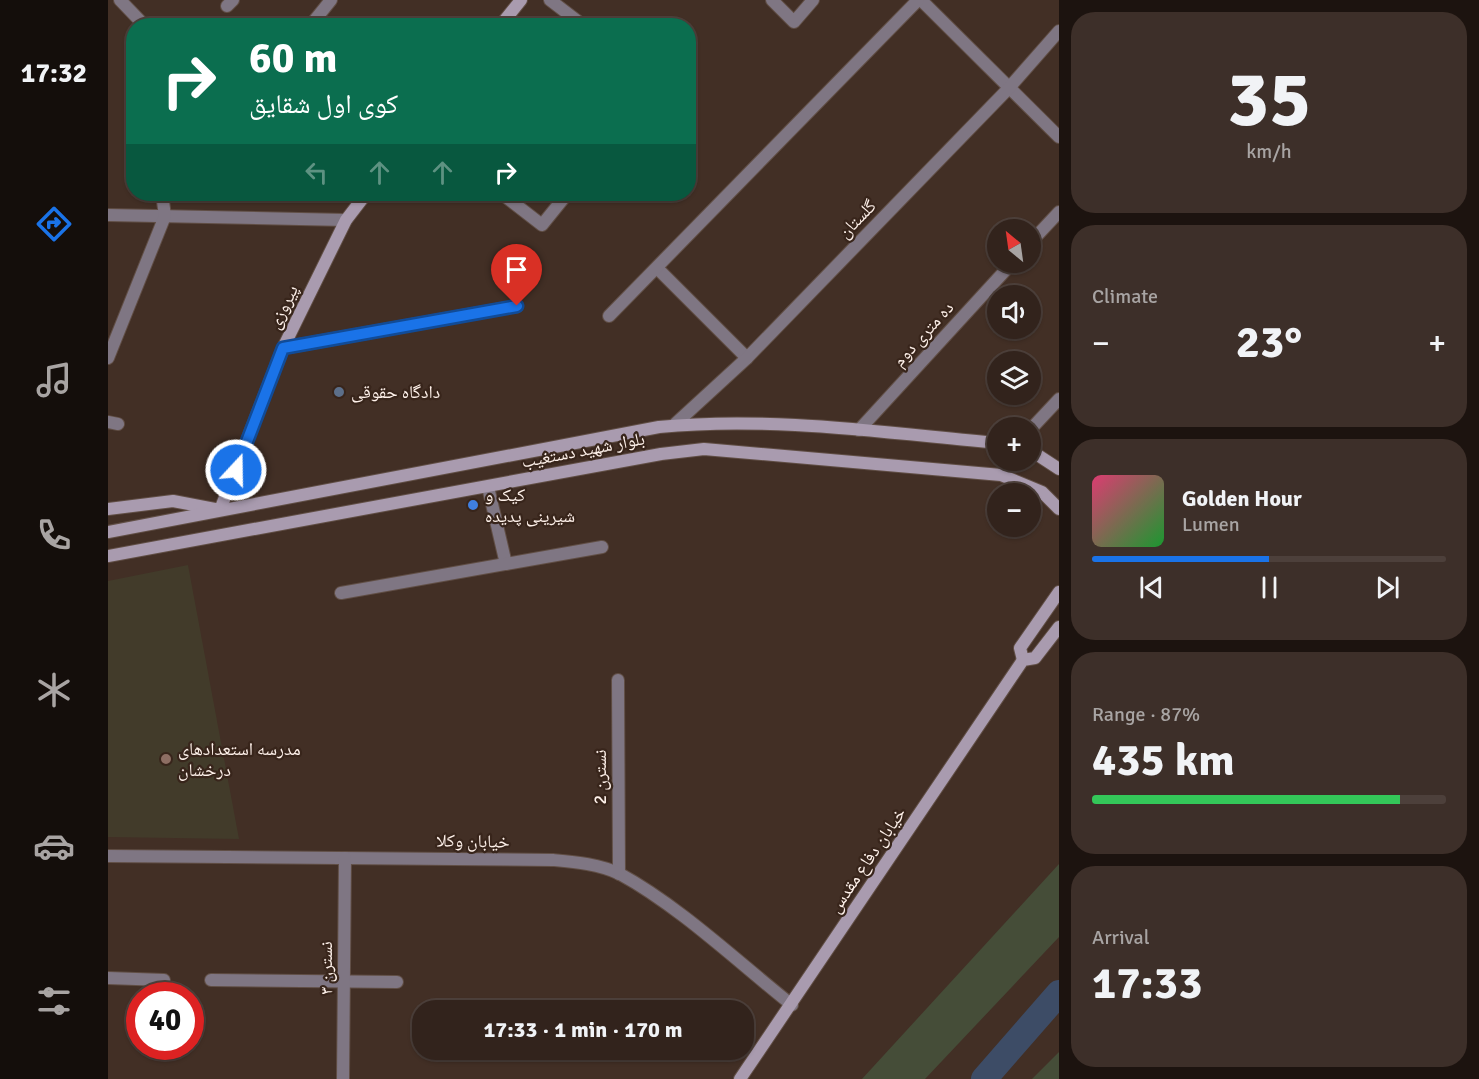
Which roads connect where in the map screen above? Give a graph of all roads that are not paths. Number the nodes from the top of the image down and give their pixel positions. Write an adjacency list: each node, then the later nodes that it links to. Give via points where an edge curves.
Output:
1 (120, 0): 8 (street)
2 (331, 0): 9 (street)
3 (521, 0): 10 (main road)
4 (550, 0): 11 (street)
5 (772, 0): 6 (street, via 794,22)
6 (813, 0)
7 (920, 0): 13 (street); 24 (street)
8 (137, 18)
9 (316, 18)
10 (506, 18)
11 (572, 18)
12 (1059, 31): 13 (street, گلستان)
13 (1008, 89): 14 (street); 30 (street, گلستان)
14 (1059, 137)
15 (163, 201): 21 (street)
16 (361, 201): 22 (main road, پیروزی)
17 (511, 201): 18 (street, via 542,225)
18 (561, 201)
19 (1059, 212): 23 (street)
20 (108, 215): 21 (street)
21 (165, 216): 22 (street); 29 (street)
22 (346, 220): 28 (main road, پیروزی)
23 (1041, 231)
24 (658, 268): 27 (street); 30 (street)
25 (1003, 273): 34 (street, ده متری دوم)
26 (517, 306): 28 (street)
27 (609, 316)
28 (283, 348): 41 (main road, پیروزی)
29 (108, 358)
30 (747, 358): 33 (street, گلستان)
31 (1059, 399): 32 (street)
32 (1041, 418)
33 (674, 425): 34 (main road, بلوار شهید دستغیب, via 712,422); 41 (main road, بلوار شهید دستغیب)
34 (859, 430): 35 (main road, بلوار شهید دستغیب)
35 (987, 442)
36 (1041, 457): 37 (main road)
37 (1059, 469)
38 (488, 487): 40 (main road, بلوار شهید دستغیب, via 704,449 1001,474 1042,492); 44 (main road, بلوار شهید دستغیب); 45 (street)
39 (108, 509): 41 (main road, via 173,501)
40 (1059, 509)
41 (220, 510): 42 (main road, بلوار شهید دستغیب)
42 (108, 532)
43 (602, 547): 45 (street)
44 (108, 556)
45 (506, 564): 47 (street)
46 (1059, 592): 49 (main road, خیابان دفاع مقدس, via 1020,648)
47 (341, 593)
48 (1059, 627): 49 (main road, خیابان دفاع مقدس, via 1035,658)
49 (1023, 660): 59 (main road, خیابان دفاع مقدس)
50 (618, 680): 53 (street, نسترن 2)
51 (108, 856): 52 (street, خیابان وکلا)
52 (345, 858): 53 (street, خیابان وکلا, via 553,860 590,864); 57 (street, نسترن ۳)
53 (619, 874): 59 (street, خیابان وکلا, via 670,908)
54 (108, 978): 55 (street)
55 (164, 980)
56 (211, 980): 57 (street)
57 (344, 982): 58 (street); 60 (street, نسترن ۳)
58 (397, 982)
59 (792, 1005): 61 (main road, خیابان دفاع مقدس)
60 (344, 1079)
61 (740, 1079)

